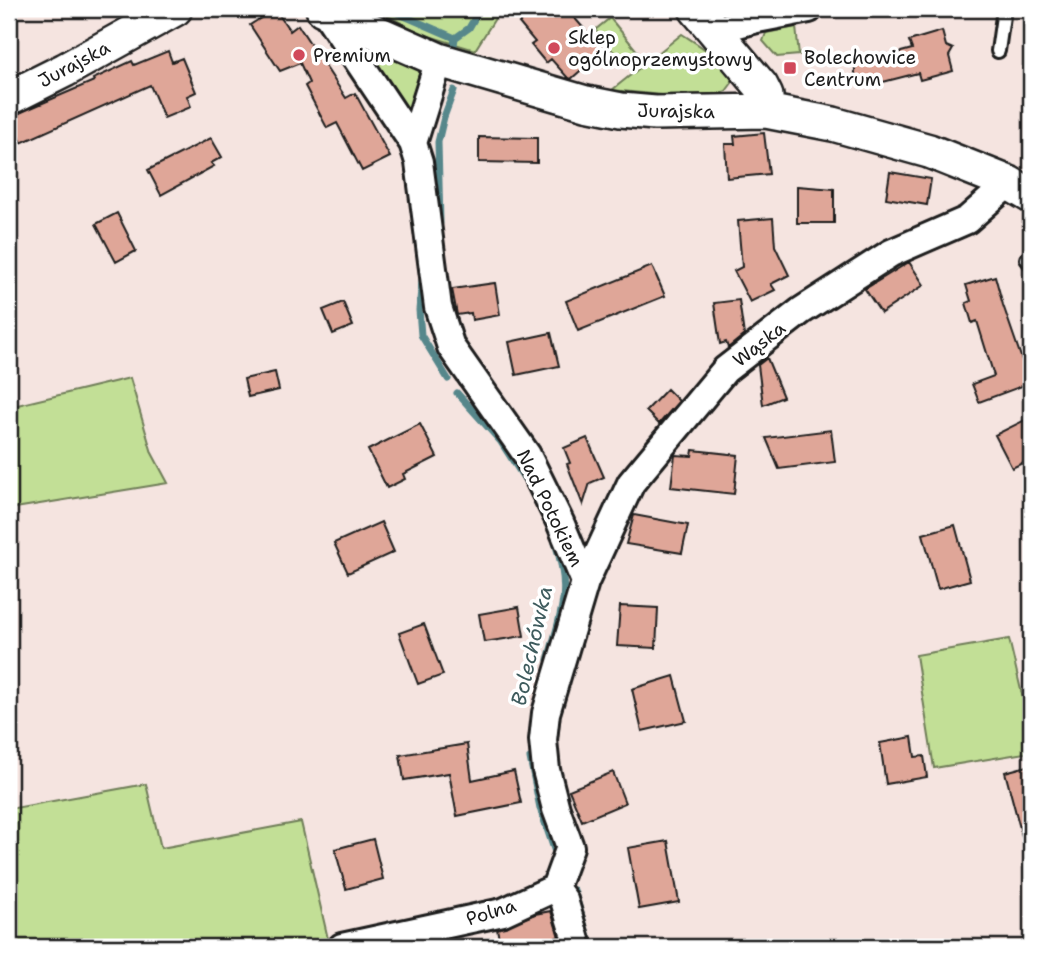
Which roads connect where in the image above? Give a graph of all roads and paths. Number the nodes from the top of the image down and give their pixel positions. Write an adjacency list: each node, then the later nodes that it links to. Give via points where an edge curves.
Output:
1 (175, 9): 8 (street, Jurajska)
2 (324, 9): 7 (street, Jurajska); 10 (street, Nad Potokiem)
3 (809, 9): 5 (street, via 757,19)
4 (1004, 9): 6 (lane)
5 (706, 19): 9 (street, via 761,86)
6 (998, 51)
7 (439, 60): 9 (street, Jurajska, via 621,110 676,114); 10 (street)
8 (9, 98)
9 (765, 111): 11 (street, Jurajska, via 892,139)
10 (413, 143): 12 (street, Nad Potokiem, via 444,330 470,376 527,455)
11 (1025, 188): 12 (street, Wąska, via 891,253 725,370 631,483)
12 (585, 582): 13 (street, Nad Potokiem, via 546,713 543,740 546,770 570,847)
13 (555, 888): 14 (street, Polna, via 503,912); 15 (street, via 564,900)
14 (342, 947)
15 (578, 947)

